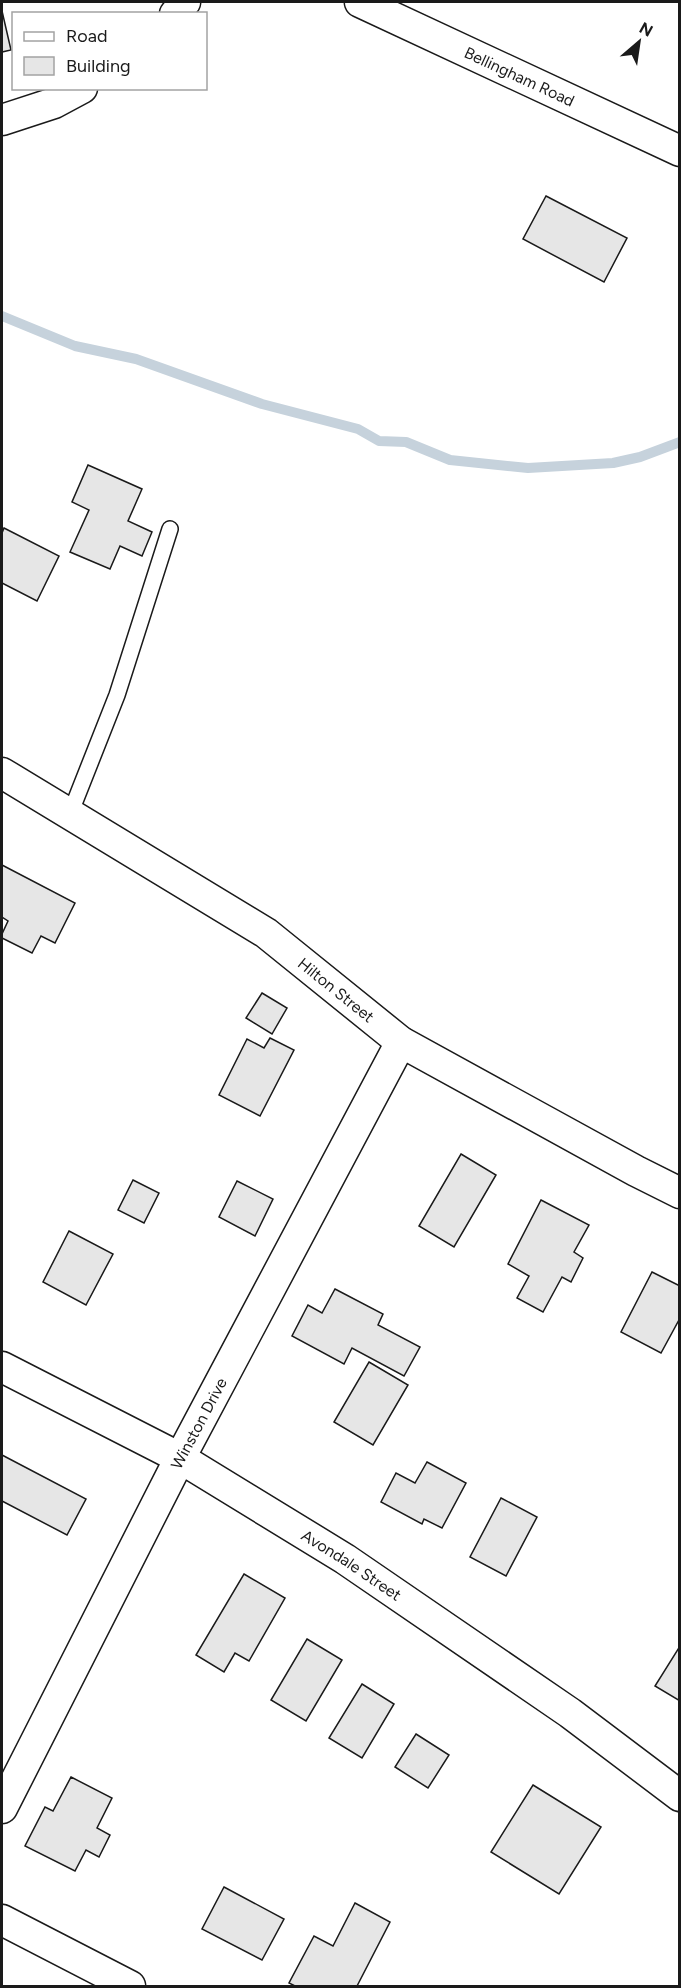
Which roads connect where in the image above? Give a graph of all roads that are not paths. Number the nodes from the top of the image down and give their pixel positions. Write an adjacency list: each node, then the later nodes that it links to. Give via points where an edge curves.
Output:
1 (360, 2): 4 (street, Bellingham Road)
2 (78, 90): 3 (street, via 54,103)
3 (2, 120)
4 (680, 151)
5 (170, 529): 7 (lane, via 117,695)
6 (2, 773): 7 (street, Hilton Street)
7 (70, 814): 8 (street, Hilton Street, via 266,933)
8 (401, 1042): 9 (street, Hilton Street); 11 (street, Winston Drive)
9 (680, 1193)
10 (2, 1367): 11 (street, Avondale Street)
11 (180, 1458): 12 (street, Avondale Street, via 355,1566 570,1713); 13 (street, Winston Drive)
12 (680, 1796)
13 (2, 1808)
14 (2, 1920): 15 (street)
15 (130, 1986)

